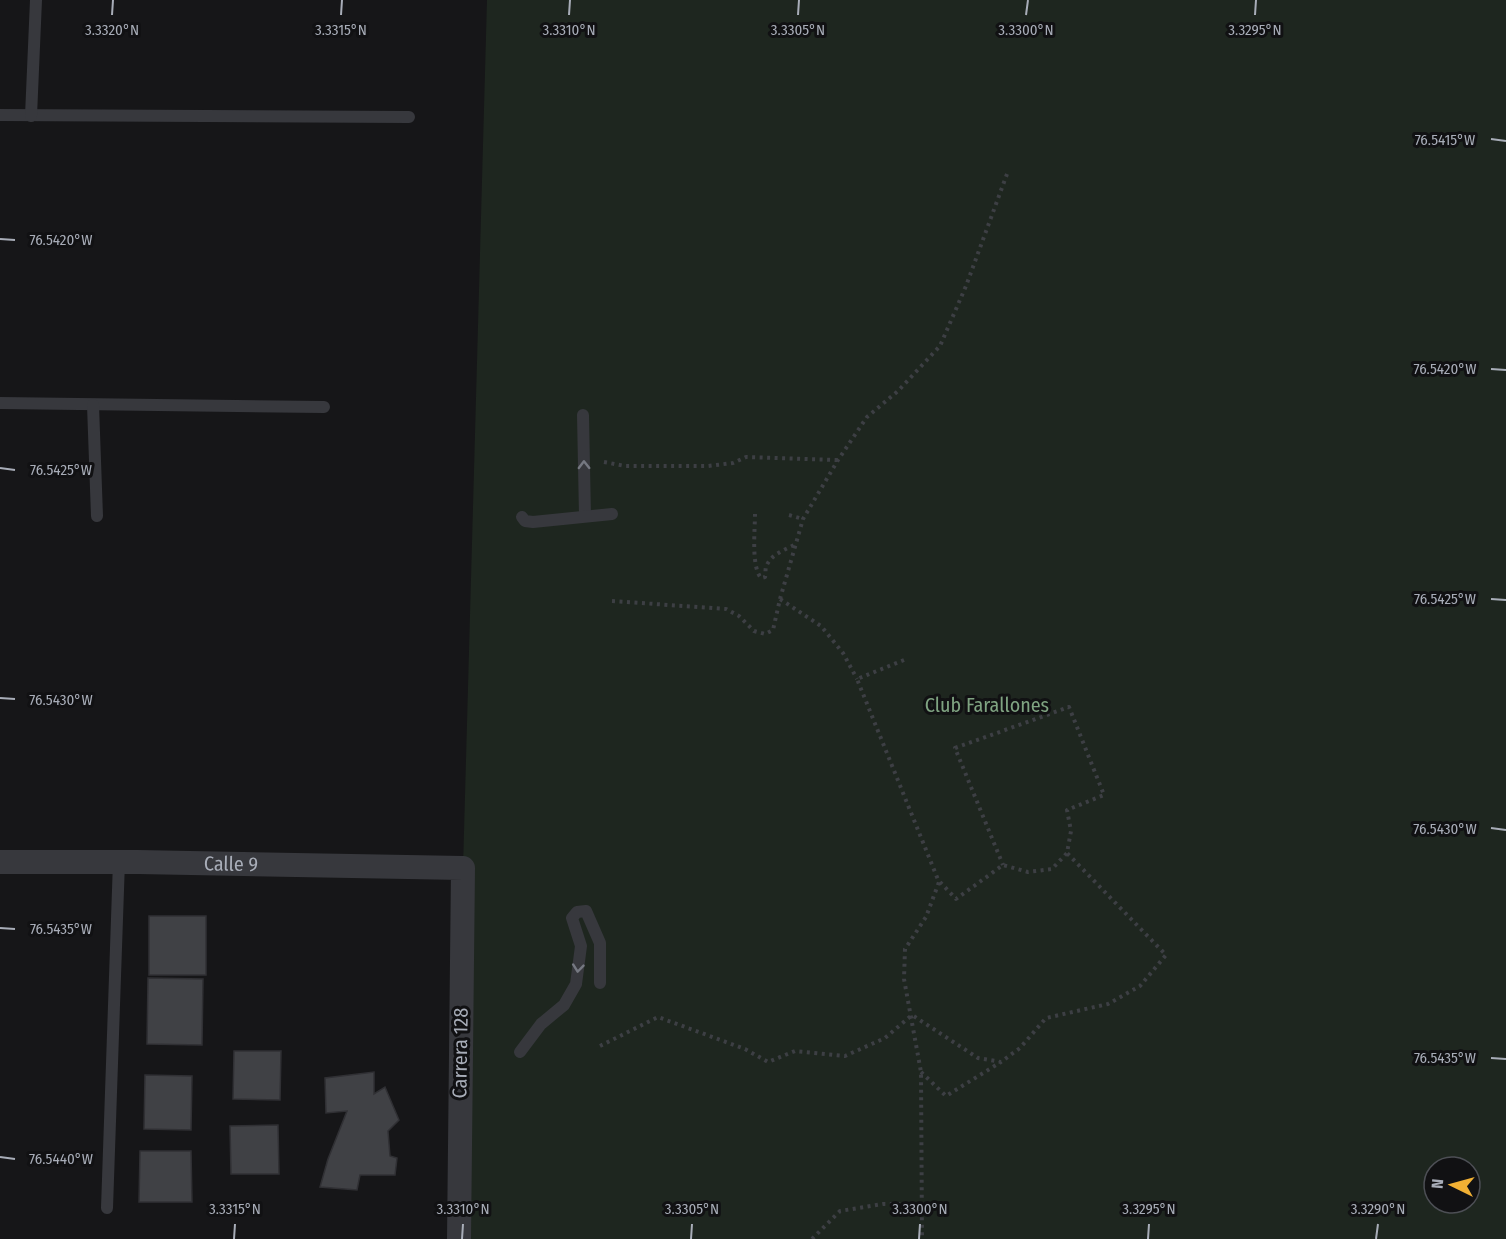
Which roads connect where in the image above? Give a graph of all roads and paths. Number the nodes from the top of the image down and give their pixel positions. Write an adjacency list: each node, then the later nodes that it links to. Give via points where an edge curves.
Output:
1 (36, 0): 3 (lane)
2 (0, 115): 3 (lane)
3 (31, 116): 4 (lane)
4 (409, 117)
5 (1007, 174): 11 (path, via 940,346 867,417)
6 (0, 403): 7 (lane)
7 (93, 405): 8 (lane); 15 (lane)
8 (324, 408)
9 (583, 415): 10 (lane)
10 (583, 437): 11 (path, via 599,461 625,466 708,466 746,457); 16 (lane, one-way to 10)
11 (838, 460): 18 (path)
12 (612, 514): 16 (lane)
13 (755, 514): 19 (path, via 755,555 761,578 772,559)
14 (789, 515): 18 (path)
15 (97, 516)
16 (585, 516): 17 (lane, via 533,522)
17 (522, 517)
18 (803, 519): 19 (path)
19 (795, 545): 20 (path)
20 (780, 599): 21 (path, via 773,630 765,634 754,631 726,609); 23 (path, via 821,626 843,653)
21 (612, 601)
22 (904, 660): 23 (path)
23 (857, 679): 29 (path)
24 (1067, 853): 27 (path, via 1052,868 1028,872); 27 (path, via 1071,831 1067,810 1104,795 1069,707 955,748); 34 (path, via 1166,955 1140,987 1108,1004 1046,1018 1020,1048)
25 (119, 861): 26 (street, Calle 9); 28 (street, Calle 9); 37 (lane)
26 (0, 862)
27 (1003, 865): 29 (path, via 956,899)
28 (463, 867): 38 (street, Carrera 128)
29 (939, 882): 31 (path, via 926,917 905,949 904,979)
30 (600, 983): 33 (lane, one-way to 33, via 600,943 586,911 577,912 572,918 580,946 576,984 564,1005 541,1024)
31 (912, 1015): 32 (path, via 885,1038 845,1056 795,1051 768,1062 745,1049 658,1017); 34 (path, via 978,1058); 35 (path)
32 (600, 1046)
33 (520, 1052)
34 (1001, 1062): 35 (path, via 946,1096)
35 (921, 1072): 36 (path)
36 (923, 1204): 39 (path, via 883,1204 840,1211); 40 (path)
37 (107, 1208)
38 (459, 1239)
39 (812, 1239)
40 (922, 1239)

